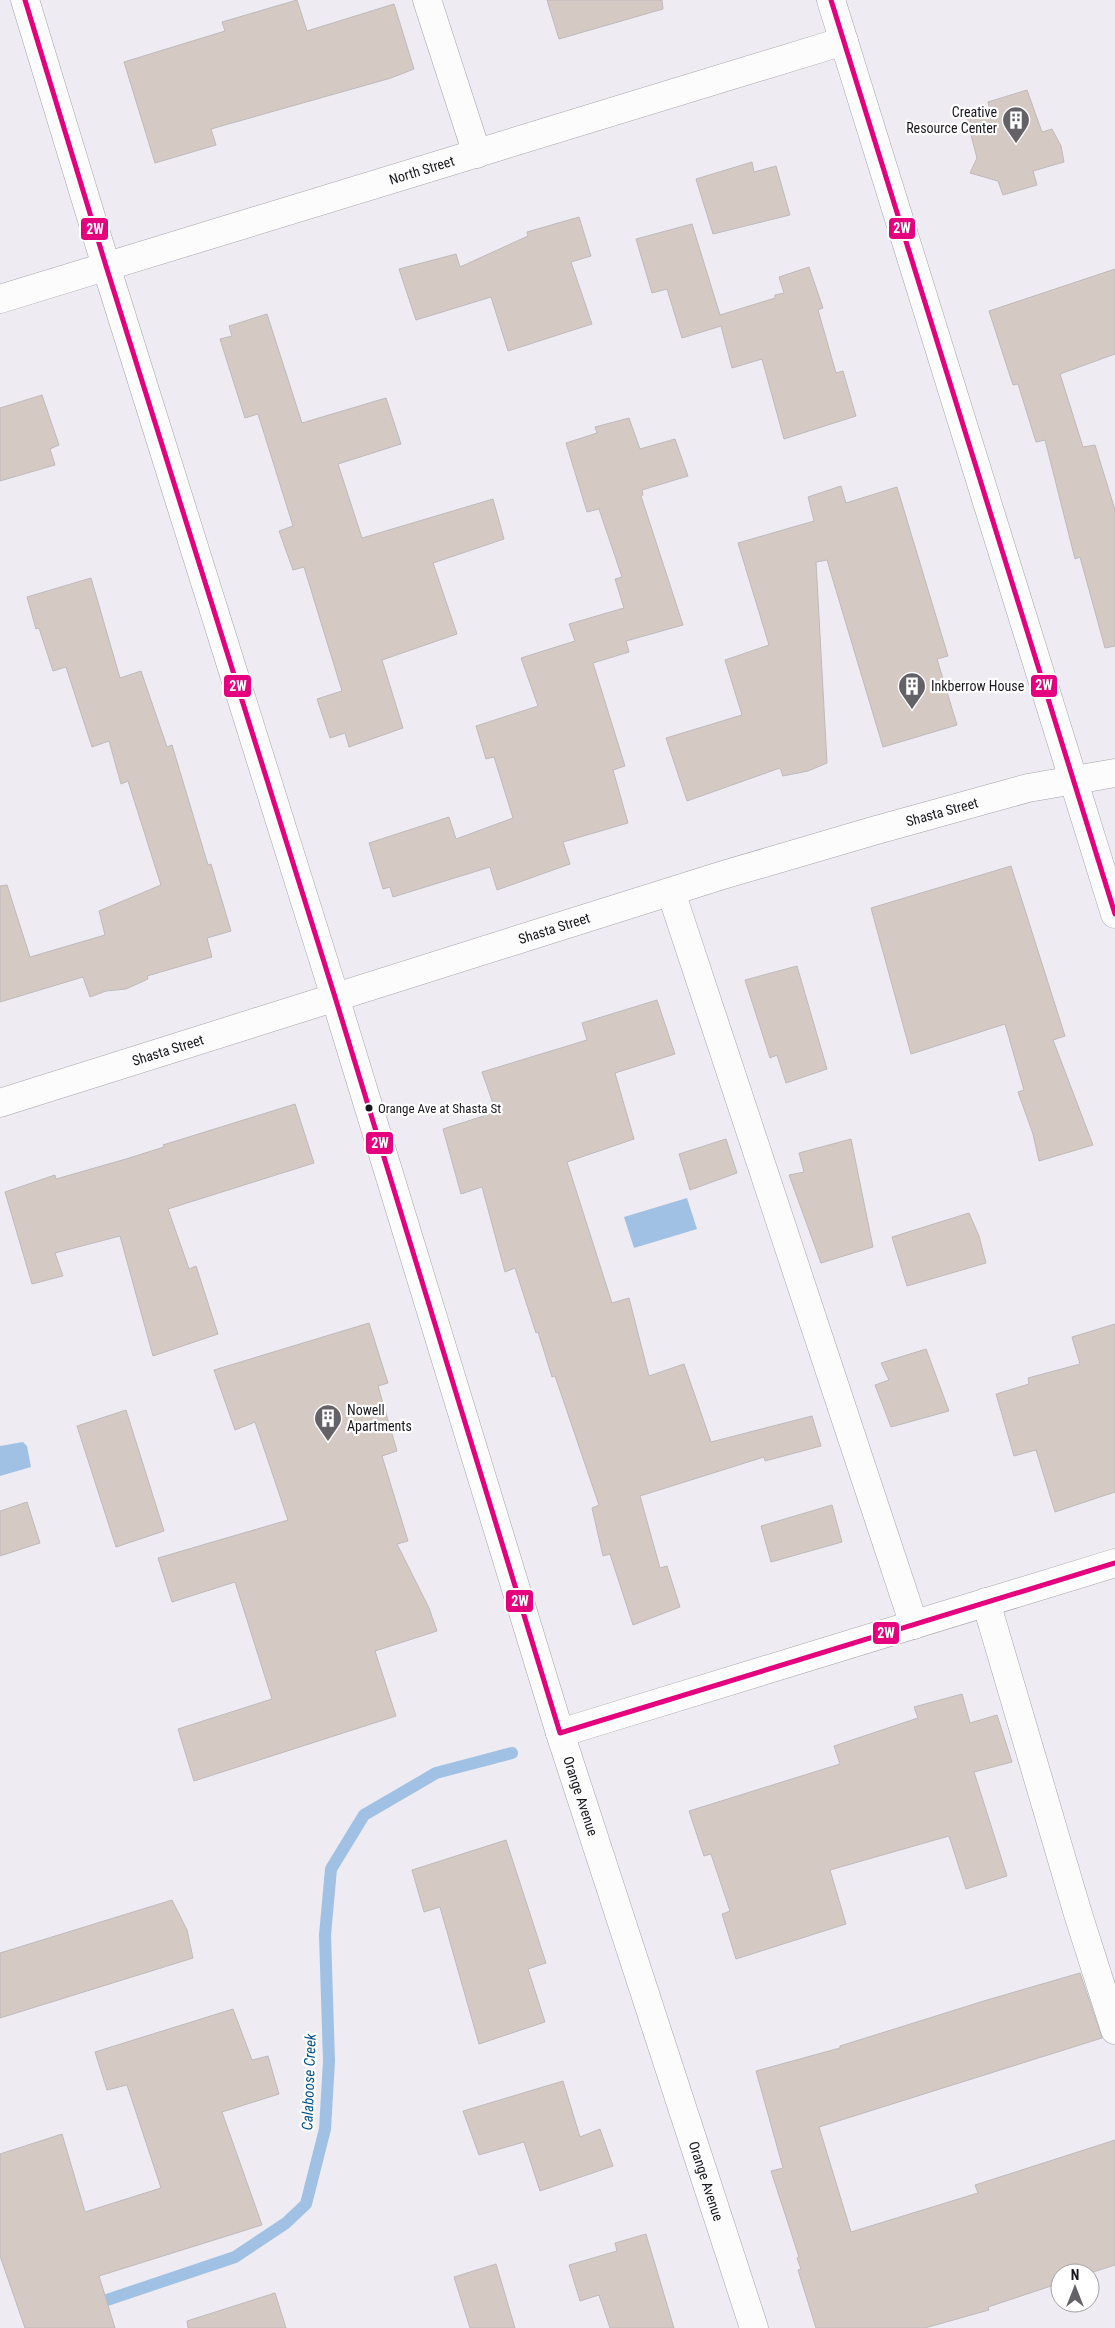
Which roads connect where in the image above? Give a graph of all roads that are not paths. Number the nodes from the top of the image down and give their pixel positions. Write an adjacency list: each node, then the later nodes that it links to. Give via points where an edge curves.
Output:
1 (25, 0): 6 (street, Orange Avenue)
2 (427, 0): 5 (street)
3 (831, 0): 4 (street)
4 (844, 41): 5 (street, North Street); 9 (street)
5 (477, 154): 6 (street, North Street)
6 (106, 266): 7 (street, North Street); 12 (street, Orange Avenue)
7 (0, 299)
8 (1115, 773): 9 (street, Shasta Street)
9 (1073, 781): 10 (street, Shasta Street, via 1028,788); 11 (street)
10 (671, 892): 12 (street, Shasta Street); 16 (street)
11 (1115, 914)
12 (335, 997): 13 (street, Shasta Street); 17 (street, Orange Avenue)
13 (0, 1103)
14 (1115, 1563): 15 (street)
15 (986, 1602): 16 (street); 18 (street)
16 (914, 1625): 17 (street)
17 (560, 1733): 19 (street, Orange Avenue)
18 (1115, 2030)
19 (754, 2328)

